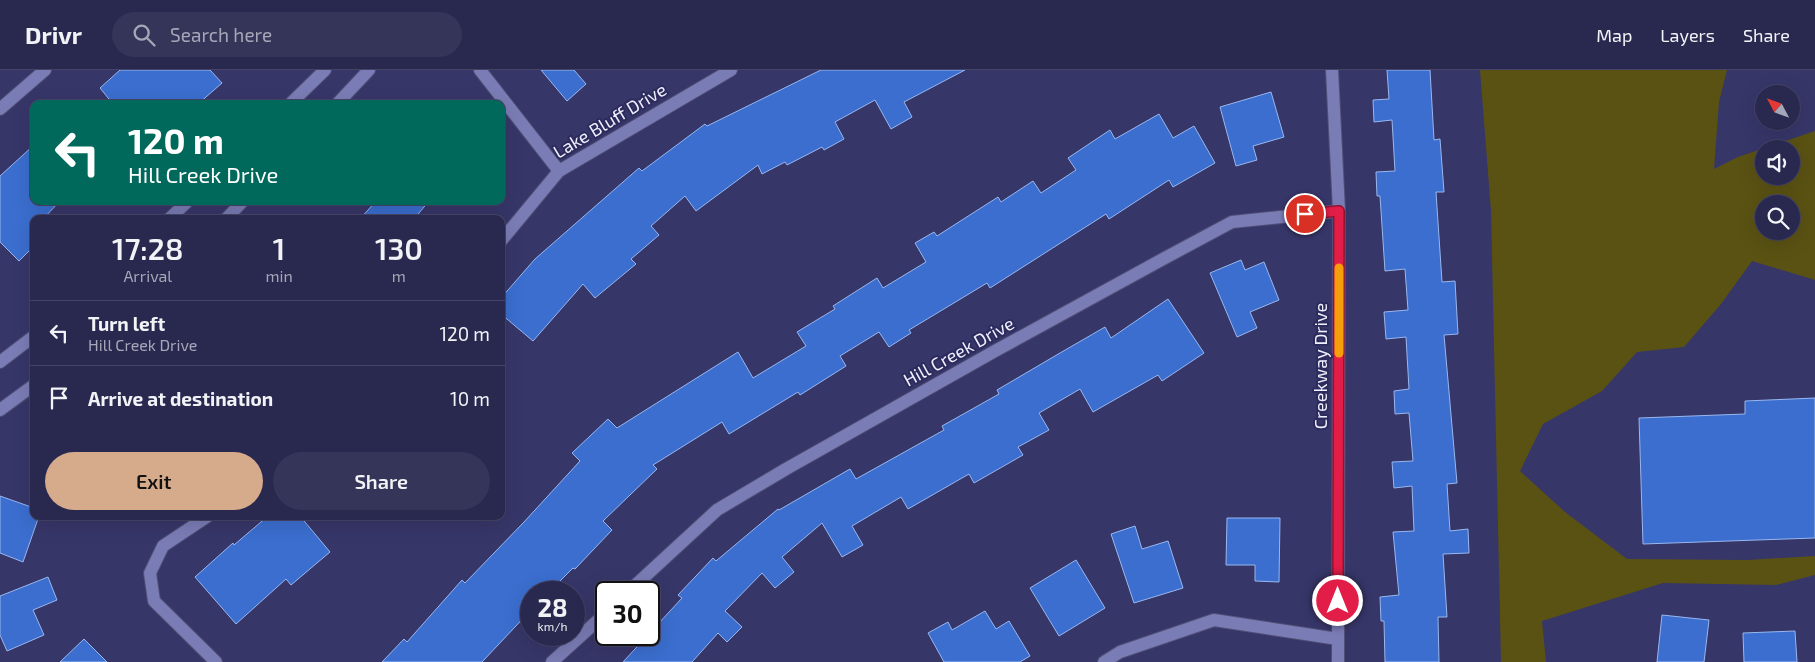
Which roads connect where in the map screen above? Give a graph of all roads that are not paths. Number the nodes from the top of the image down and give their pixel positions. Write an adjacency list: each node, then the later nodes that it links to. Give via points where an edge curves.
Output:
1 (45, 70): 11 (street)
2 (326, 70): 7 (street)
3 (369, 70): 8 (street)
4 (480, 70): 9 (street)
5 (731, 70): 12 (street, Lake Bluff Drive)
6 (1332, 70): 15 (street, Creekway Drive)
7 (294, 100)
8 (341, 100)
9 (504, 100)
10 (505, 101): 12 (street)
11 (0, 109)
12 (560, 170): 18 (street, Lake Bluff Drive)
13 (184, 205): 16 (street)
14 (239, 205): 17 (street)
15 (1339, 211): 24 (street, Hill Creek Drive, via 1232,222 969,366 717,510); 26 (street, Creekway Drive)
16 (173, 215)
17 (230, 215)
18 (505, 236)
19 (30, 339): 20 (street)
20 (0, 362)
21 (30, 388): 22 (street)
22 (0, 410)
23 (202, 520): 27 (street, via 163,546 150,573 154,601)
24 (640, 581)
25 (595, 623): 28 (street)
26 (1338, 639): 29 (street, via 1214,620 1120,652); 30 (street, Creekway Drive)
27 (216, 662)
28 (552, 662)
29 (1104, 662)
30 (1338, 662)

